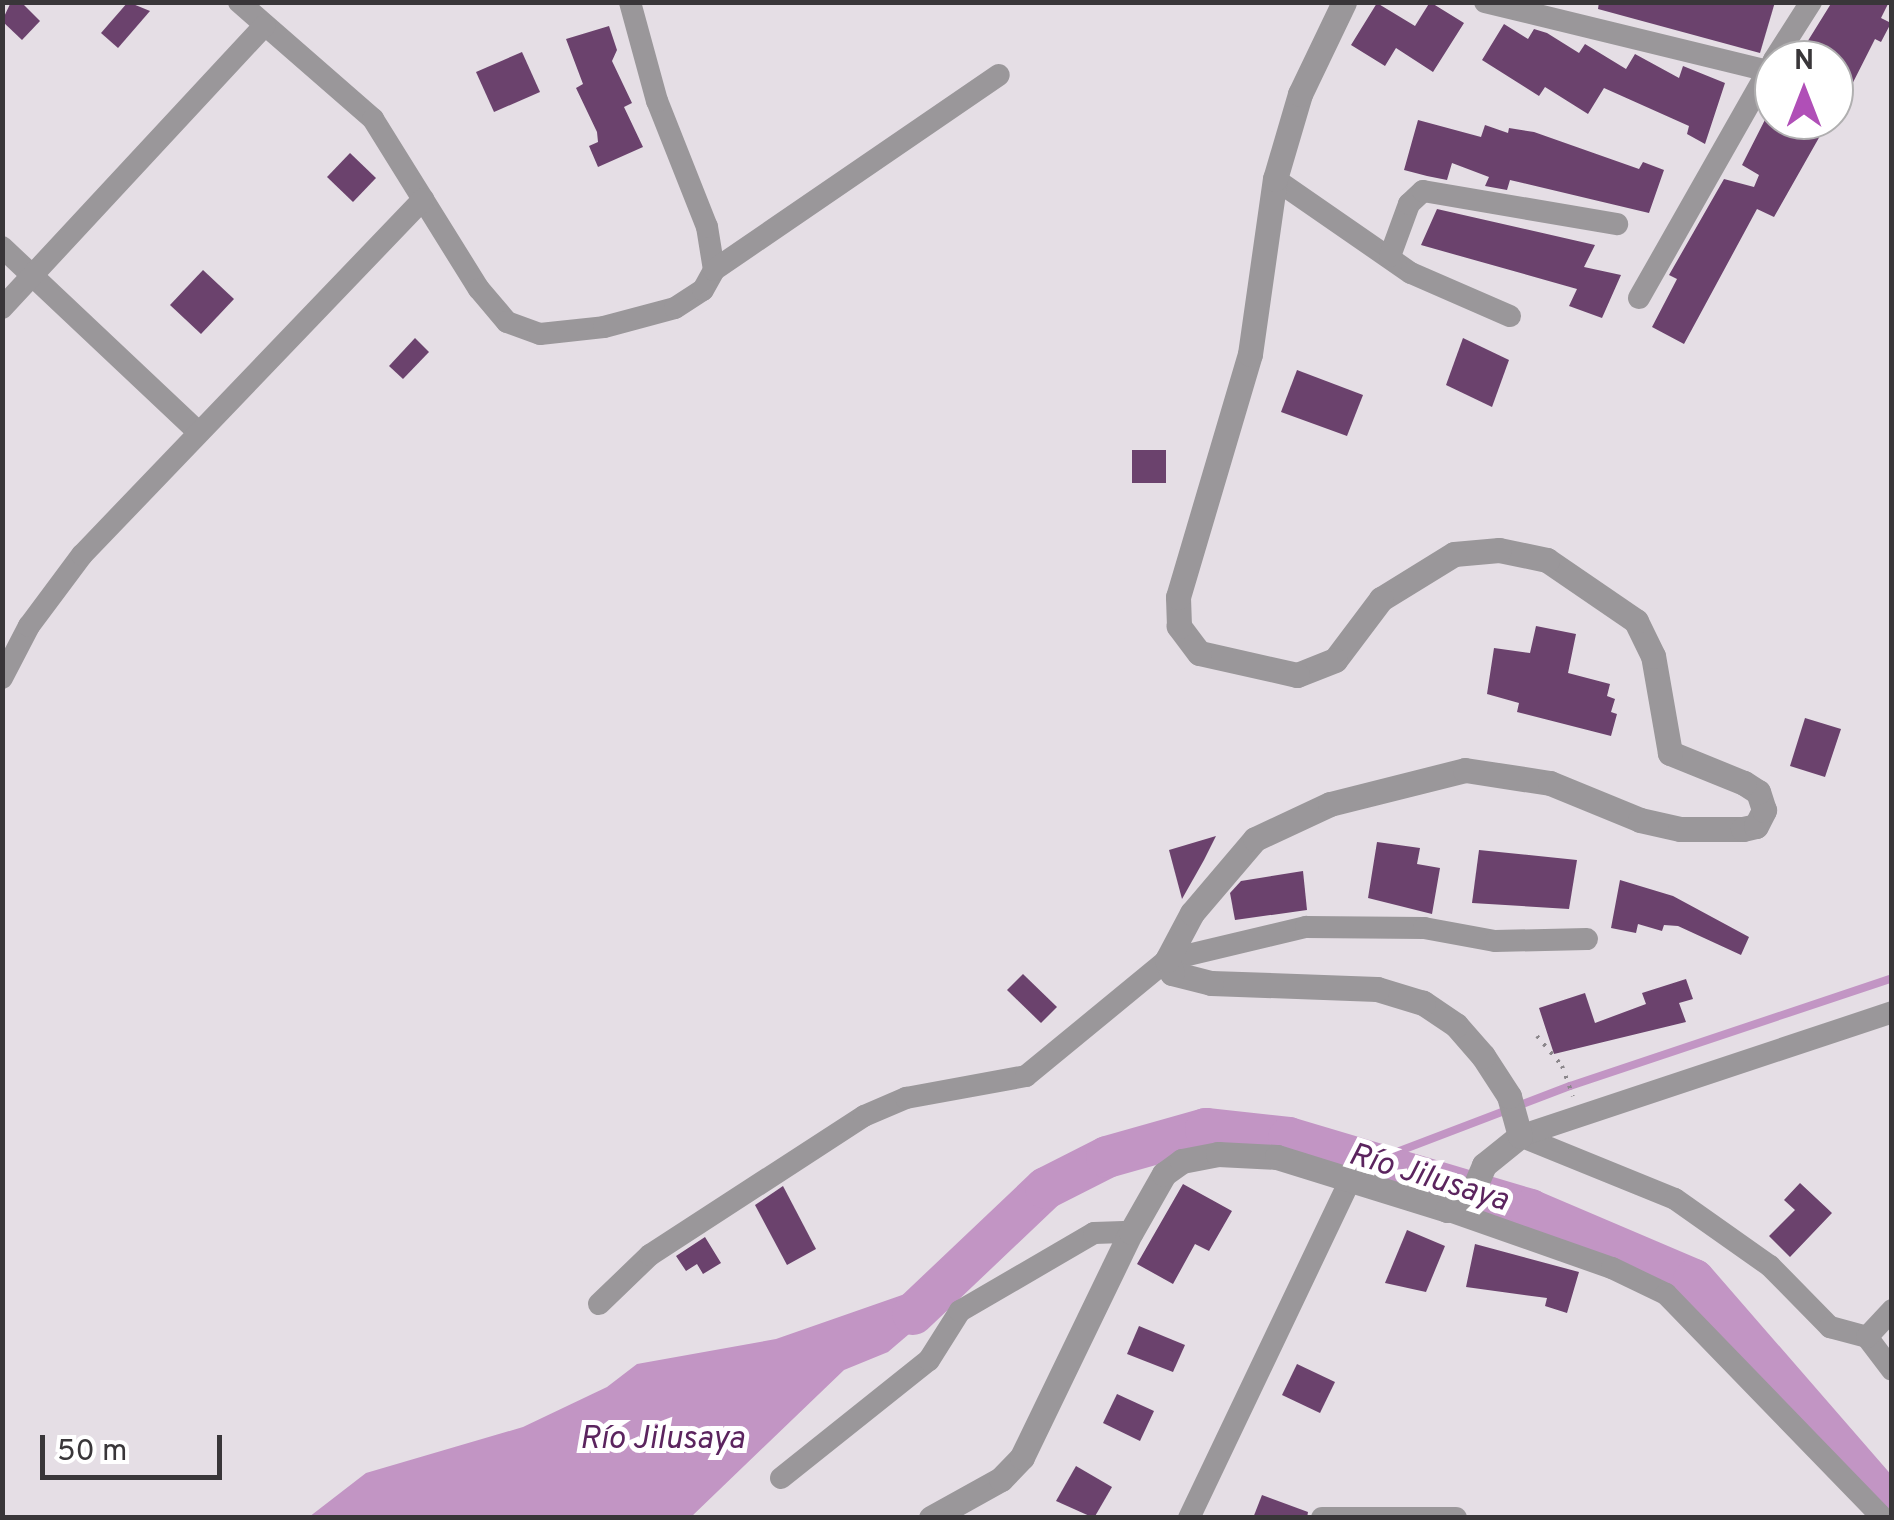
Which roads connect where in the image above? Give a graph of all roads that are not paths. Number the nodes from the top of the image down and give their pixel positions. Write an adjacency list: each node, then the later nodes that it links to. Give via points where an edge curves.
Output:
1 (238, 2): 6 (street)
2 (630, 2): 16 (street, via 656,101 706,227)
3 (1344, 2): 11 (street, via 1300,94)
4 (1484, 2): 8 (street)
5 (1811, 2): 7 (street)
6 (265, 25): 12 (street, via 373,119); 17 (street)
7 (1787, 40)
8 (1754, 60)
9 (999, 75): 16 (street)
10 (1754, 96): 18 (street)
11 (1275, 179): 15 (street); 24 (street, via 1250,354 1178,597 1179,626 1198,652 1297,676 1336,660 1381,599 1454,554 1499,550 1548,560 1636,621 1653,656 1670,754 1744,783 1758,792 1764,810 1756,826 1743,829 1680,829 1507,772 1464,770 1401,784 1295,816 1255,839 1192,913)
12 (423, 199): 16 (street, via 507,322 540,334 604,327 675,308 703,290); 21 (street)
13 (1617, 224): 15 (street, via 1423,191 1409,204)
14 (2, 247): 17 (street)
15 (1390, 256): 20 (street, via 1411,273)
16 (714, 270)
17 (33, 274): 19 (street); 21 (street)
18 (1639, 298)
19 (2, 308)
20 (1510, 316)
21 (198, 432): 22 (street, via 82,555 29,626)
22 (2, 678)
23 (1587, 939): 24 (street, via 1495,941 1424,928 1306,927)
24 (1167, 960): 26 (street, via 1186,980 1377,989 1424,1003 1456,1025); 30 (street, via 1026,1076 906,1098 864,1116 650,1256)
25 (1892, 1012): 26 (street)
26 (1515, 1116): 28 (street); 32 (street, via 1676,1199 1758,1256 1830,1327)
27 (1350, 1181): 28 (street); 29 (street, via 1262,1156 1182,1162 1164,1174); 37 (street)
28 (1465, 1195): 39 (street, via 1666,1294)
29 (1131, 1232): 34 (street, via 1094,1233 960,1311 929,1360); 36 (street, via 1022,1457 972,1497)
30 (599, 1304)
31 (1892, 1310): 32 (street)
32 (1866, 1338): 33 (street)
33 (1892, 1370)
34 (781, 1478)
35 (1322, 1517): 38 (street)
36 (931, 1518)
37 (1189, 1518)
38 (1456, 1518)
39 (1882, 1518)

